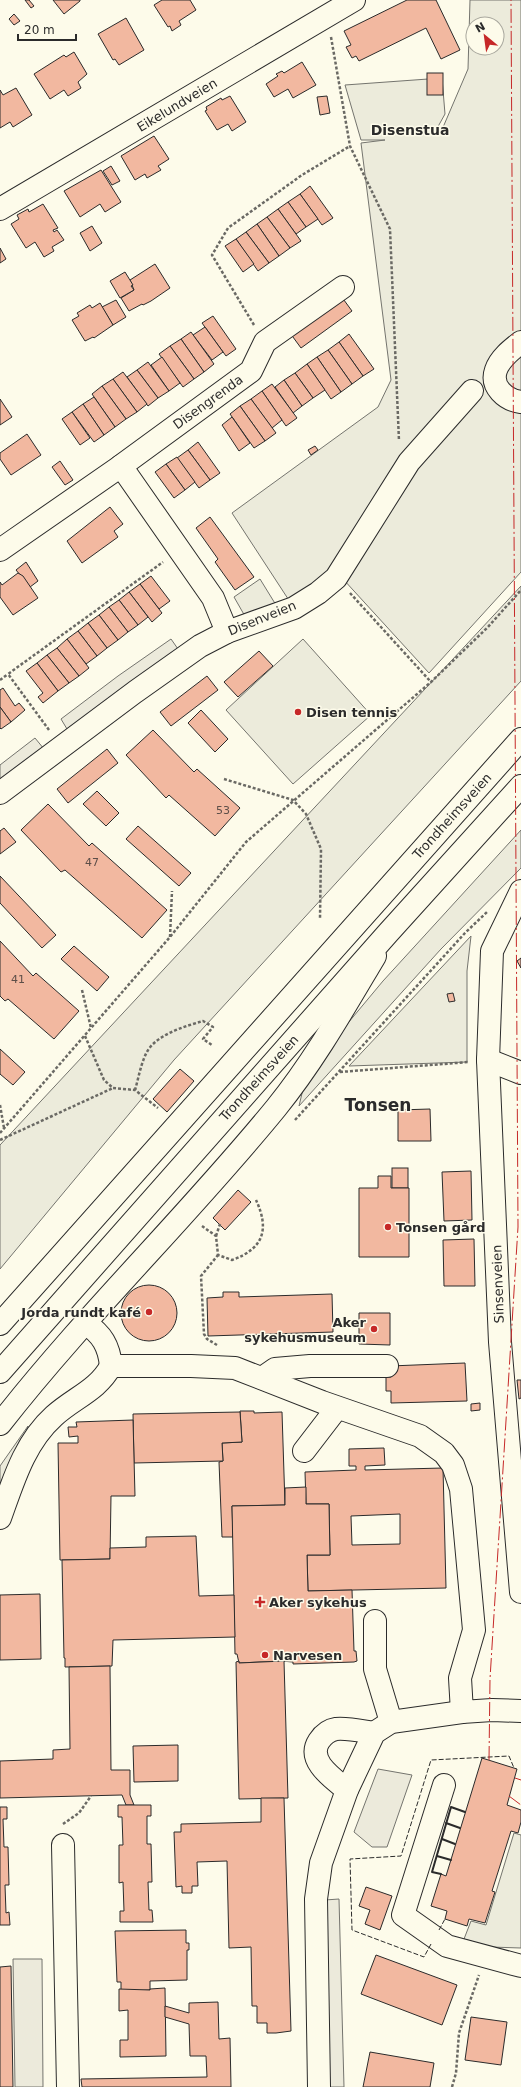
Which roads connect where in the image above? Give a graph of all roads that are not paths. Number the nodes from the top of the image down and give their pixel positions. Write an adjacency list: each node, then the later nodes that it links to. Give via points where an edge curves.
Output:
1 (354, 0): 2 (main road, Eikelundveien)
2 (0, 209)
3 (343, 287): 7 (main road, Disengrenda, via 264,342 251,371)
4 (521, 342): 6 (main road, via 504,357 496,370 496,385 502,394 513,401)
5 (472, 391): 9 (main road, Disenveien, via 409,462 336,578 294,608)
6 (521, 402)
7 (121, 466): 8 (main road, Disengrenda); 9 (main road, via 213,598)
8 (0, 550)
9 (227, 632): 12 (main road, Disenveien, via 200,646 141,687)
10 (521, 739): 18 (main road, Trondheimsveien)
11 (521, 786): 14 (main road, Trondheimsveien)
12 (0, 793)
13 (521, 891): 15 (main road, Sinsenveien, via 492,951)
14 (388, 933): 17 (main road, via 334,1025 276,1107 162,1250); 21 (main road, Trondheimsveien)
15 (488, 1060): 16 (main road); 25 (main road, Sinsenveien, via 500,1342)
16 (521, 1073)
17 (85, 1323): 19 (main road, via 106,1342); 24 (main road)
18 (0, 1324)
19 (111, 1366): 22 (main road, via 234,1368); 27 (main road, via 104,1379 58,1412 37,1434 24,1455)
20 (387, 1366): 22 (main road, via 310,1366 275,1369)
21 (0, 1372)
22 (262, 1378): 23 (main road)
23 (337, 1408): 26 (main road); 31 (main road, via 420,1436 444,1453 454,1465 461,1489 474,1630 460,1678)
24 (0, 1424)
25 (514, 1433): 28 (main road, Sinsenveien)
26 (304, 1451)
27 (0, 1518)
28 (521, 1592)
29 (375, 1621): 32 (main road, via 375,1669)
30 (521, 1711): 31 (main road)
31 (462, 1712): 32 (main road)
32 (382, 1728): 34 (main road); 34 (main road, via 334,1729 322,1736 317,1744 319,1763)
33 (444, 1786): 36 (main road, via 403,1915 447,1946)
34 (347, 1790): 38 (main road, via 321,1863 316,1899)
35 (63, 1834): 37 (main road)
36 (521, 1966)
37 (68, 2087)
38 (319, 2087)

